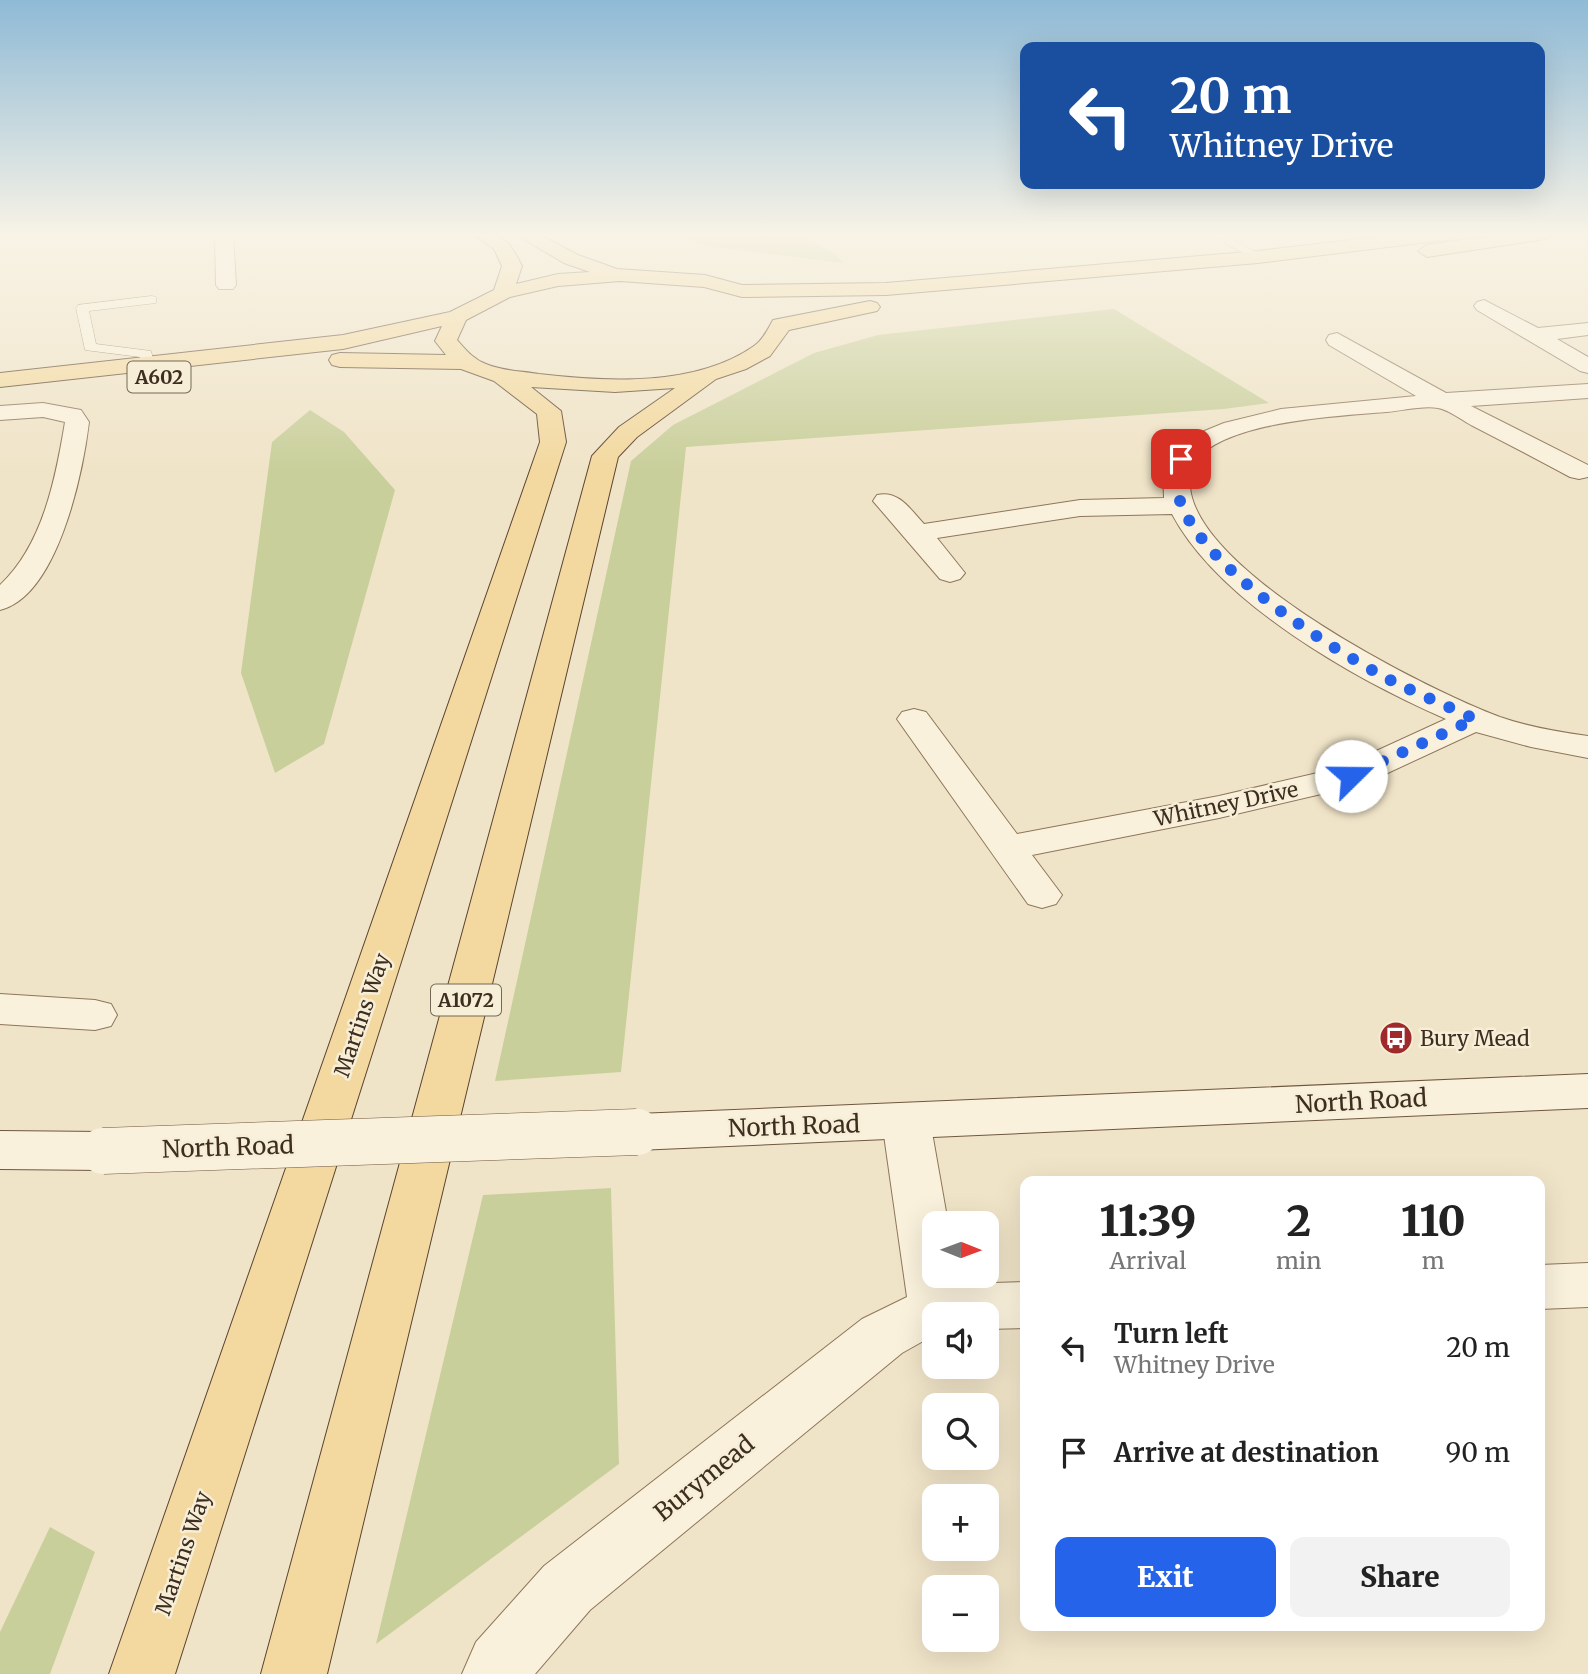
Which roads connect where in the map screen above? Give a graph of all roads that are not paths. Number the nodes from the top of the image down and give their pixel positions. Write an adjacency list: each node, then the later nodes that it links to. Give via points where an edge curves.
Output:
1 (83, 312): 11 (lane, via 90,347 146,354)
2 (465, 312): 6 (main road, A602)
3 (776, 312): 7 (main road, A602)
4 (844, 312): 7 (main road)
5 (1489, 313): 9 (street)
6 (457, 316): 11 (main road, A602, via 344,342); 13 (main road, via 446,341)
7 (781, 325): 14 (main road, A602, via 765,350)
8 (1588, 329): 9 (street)
9 (1533, 335): 12 (street)
10 (1337, 340): 18 (street)
11 (147, 363): 15 (main road, A602)
12 (1588, 366)
13 (484, 369): 14 (main road, A602, via 574,386 640,385); 17 (main road, A602, via 318,360); 42 (main road, Martins Way, via 550,411 554,442)
14 (709, 374): 43 (main road, A1072, via 637,423 605,456)
15 (0, 380)
16 (1588, 391): 18 (street)
17 (0, 395)
18 (1441, 400): 20 (street); 22 (street, via 1288,417 1212,436 1187,454 1176,471)
19 (0, 413): 25 (street, via 50,410 72,415 77,422 71,466 54,518 26,576)
20 (1579, 471)
21 (887, 501): 23 (street)
22 (1180, 506): 23 (street, via 1080,508); 27 (street, via 1216,557 1332,647)
23 (917, 533): 24 (street)
24 (950, 573)
25 (0, 601)
26 (914, 719): 29 (street)
27 (1475, 719): 28 (street, via 1517,734); 29 (street, Whitney Drive, via 1351,776)
28 (1588, 747)
29 (1007, 848): 30 (street)
30 (1042, 895)
31 (0, 1009): 32 (street)
32 (95, 1015)
33 (1588, 1091): 34 (street, North Road)
34 (906, 1121): 35 (street, North Road, bridge, via 103,1151); 38 (street)
35 (0, 1150)
36 (1588, 1286): 37 (street)
37 (1545, 1287)
38 (935, 1302)
39 (1020, 1305): 40 (street, Burymead)
40 (999, 1306)
41 (922, 1315): 44 (street, Burymead, via 883,1336 567,1588)
42 (142, 1674)
43 (294, 1674)
44 (495, 1674)

